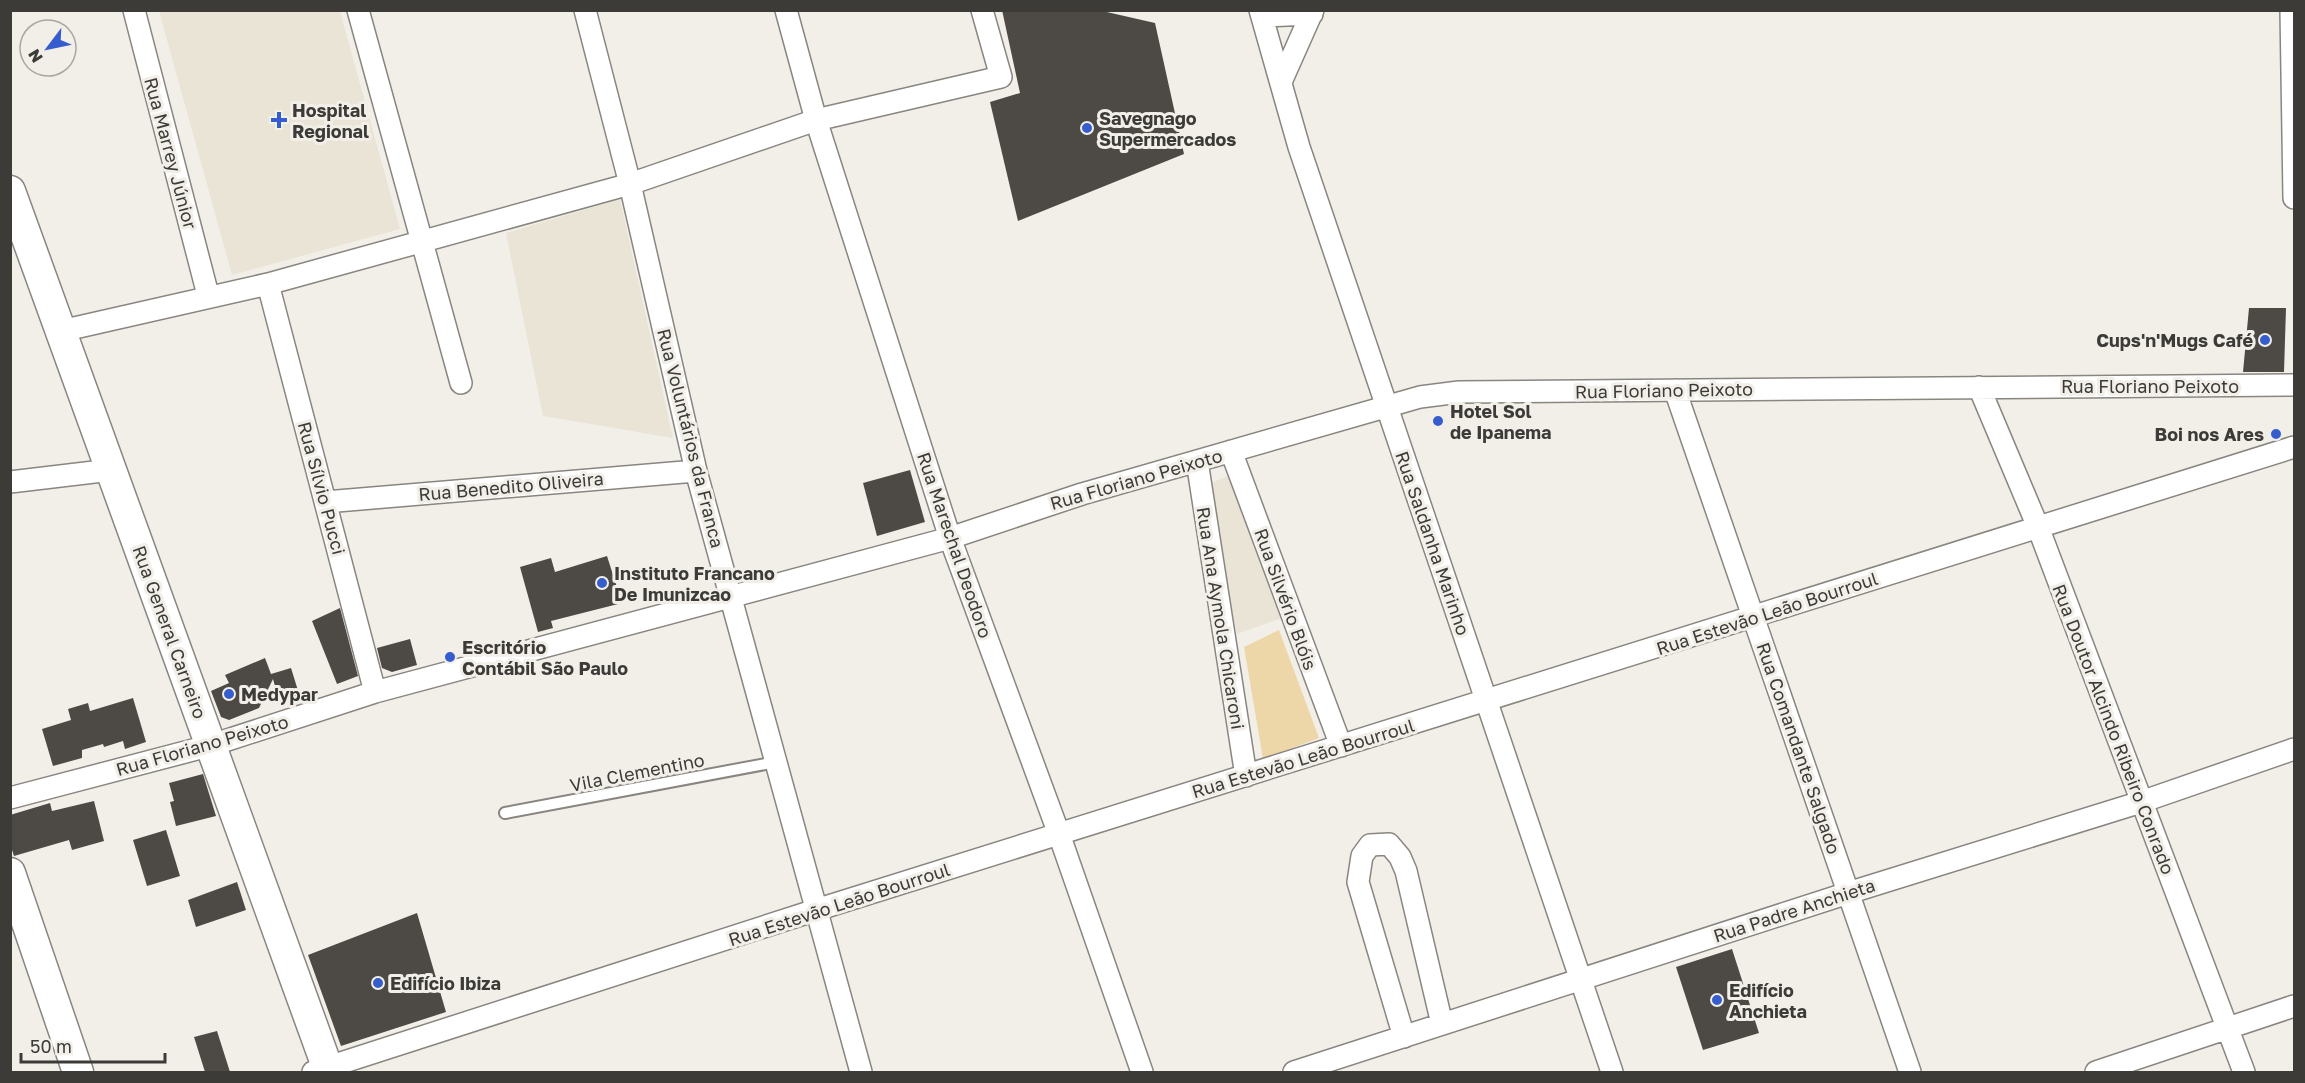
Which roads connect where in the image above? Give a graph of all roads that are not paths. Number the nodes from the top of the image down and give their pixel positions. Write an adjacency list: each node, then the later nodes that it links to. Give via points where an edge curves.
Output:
1 (134, 10): 16 (street, Rua Marrey Júnior)
2 (358, 10): 14 (street)
3 (585, 10): 11 (street, Rua Voluntários da Franca)
4 (786, 10): 10 (street, Rua Marechal Deodoro)
5 (982, 10): 10 (street, via 1001,77)
6 (2291, 10): 13 (street)
7 (1313, 12): 8 (street); 9 (street)
8 (1261, 14): 9 (street, Rua Saldanha Marinho)
9 (1281, 82): 22 (street, Rua Saldanha Marinho, via 1299,147)
10 (816, 120): 11 (street); 31 (street, Rua Marechal Deodoro)
11 (630, 184): 14 (street); 27 (street, Rua Voluntários da Franca)
12 (10, 191): 17 (street, Rua General Carneiro)
13 (2295, 198)
14 (420, 242): 15 (street); 18 (street)
15 (268, 284): 16 (street); 29 (street, Rua Sílvio Pucci)
16 (208, 295): 17 (street)
17 (61, 331): 26 (street, Rua General Carneiro)
18 (461, 382)
19 (2295, 386): 20 (street, Rua Floriano Peixoto)
20 (1979, 387): 21 (street, Rua Floriano Peixoto); 30 (street, Rua Doutor Alcindo Ribeiro Conrado)
21 (1675, 390): 22 (street, Rua Floriano Peixoto, via 1459,392); 33 (street, Rua Comandante Salgado)
22 (1387, 406): 24 (street, Rua Floriano Peixoto); 35 (street, Rua Saldanha Marinho)
23 (2295, 447): 30 (street, Rua Estevão Leão Bourroul)
24 (1231, 451): 25 (street, Rua Floriano Peixoto); 37 (street, Rua Silvério Blóis)
25 (1197, 461): 31 (street, Rua Floriano Peixoto); 40 (street, Rua Ana Aymola Chicaroni)
26 (111, 470): 28 (street); 36 (street, Rua General Carneiro)
27 (696, 471): 29 (street, Rua Benedito Oliveira); 32 (street, Rua Voluntários da Franca)
28 (10, 482)
29 (326, 502): 34 (street, Rua Sílvio Pucci)
30 (2038, 527): 33 (street, Rua Estevão Leão Bourroul); 42 (street, Rua Doutor Alcindo Ribeiro Conrado)
31 (950, 538): 32 (street, Rua Floriano Peixoto); 44 (street, Rua Marechal Deodoro)
32 (731, 596): 34 (street, Rua Floriano Peixoto); 39 (street, Rua Voluntários da Franca)
33 (1754, 618): 35 (street, Rua Estevão Leão Bourroul); 46 (street, Rua Comandante Salgado)
34 (375, 692): 36 (street, Rua Floriano Peixoto)
35 (1486, 700): 37 (street, Rua Estevão Leão Bourroul); 48 (street, Rua Saldanha Marinho)
36 (212, 745): 41 (street, Rua Floriano Peixoto); 53 (street, Rua General Carneiro)
37 (1341, 746): 40 (street, Rua Estevão Leão Bourroul)
38 (2295, 749): 42 (street, Rua Padre Anchieta)
39 (776, 762): 43 (lane, Vila Clementino); 47 (street, Rua Voluntários da Franca)
40 (1246, 776): 44 (street, Rua Estevão Leão Bourroul)
41 (10, 798)
42 (2141, 802): 46 (street, Rua Padre Anchieta); 51 (street, Rua Doutor Alcindo Ribeiro Conrado)
43 (505, 813)
44 (1059, 834): 47 (street, Rua Estevão Leão Bourroul); 56 (street, Rua Marechal Deodoro)
45 (10, 873): 54 (street)
46 (1848, 893): 48 (street, Rua Padre Anchieta); 59 (street, Rua Comandante Salgado)
47 (816, 910): 53 (street, Rua Estevão Leão Bourroul); 55 (street, Rua Voluntários da Franca)
48 (1581, 979): 50 (street, Rua Padre Anchieta); 58 (street, Rua Saldanha Marinho)
49 (2295, 1006): 51 (street)
50 (1442, 1024): 52 (street, Rua Padre Anchieta); 52 (street, via 1406,871 1389,844 1370,845 1362,856 1359,882)
51 (2229, 1030): 60 (street); 61 (street, Rua Doutor Alcindo Ribeiro Conrado)
52 (1404, 1037): 57 (street, Rua Padre Anchieta)
53 (323, 1071)
54 (78, 1072)
55 (861, 1072)
56 (1142, 1072)
57 (1294, 1072)
58 (1612, 1072)
59 (1910, 1072)
60 (2096, 1072)
61 (2244, 1072)

